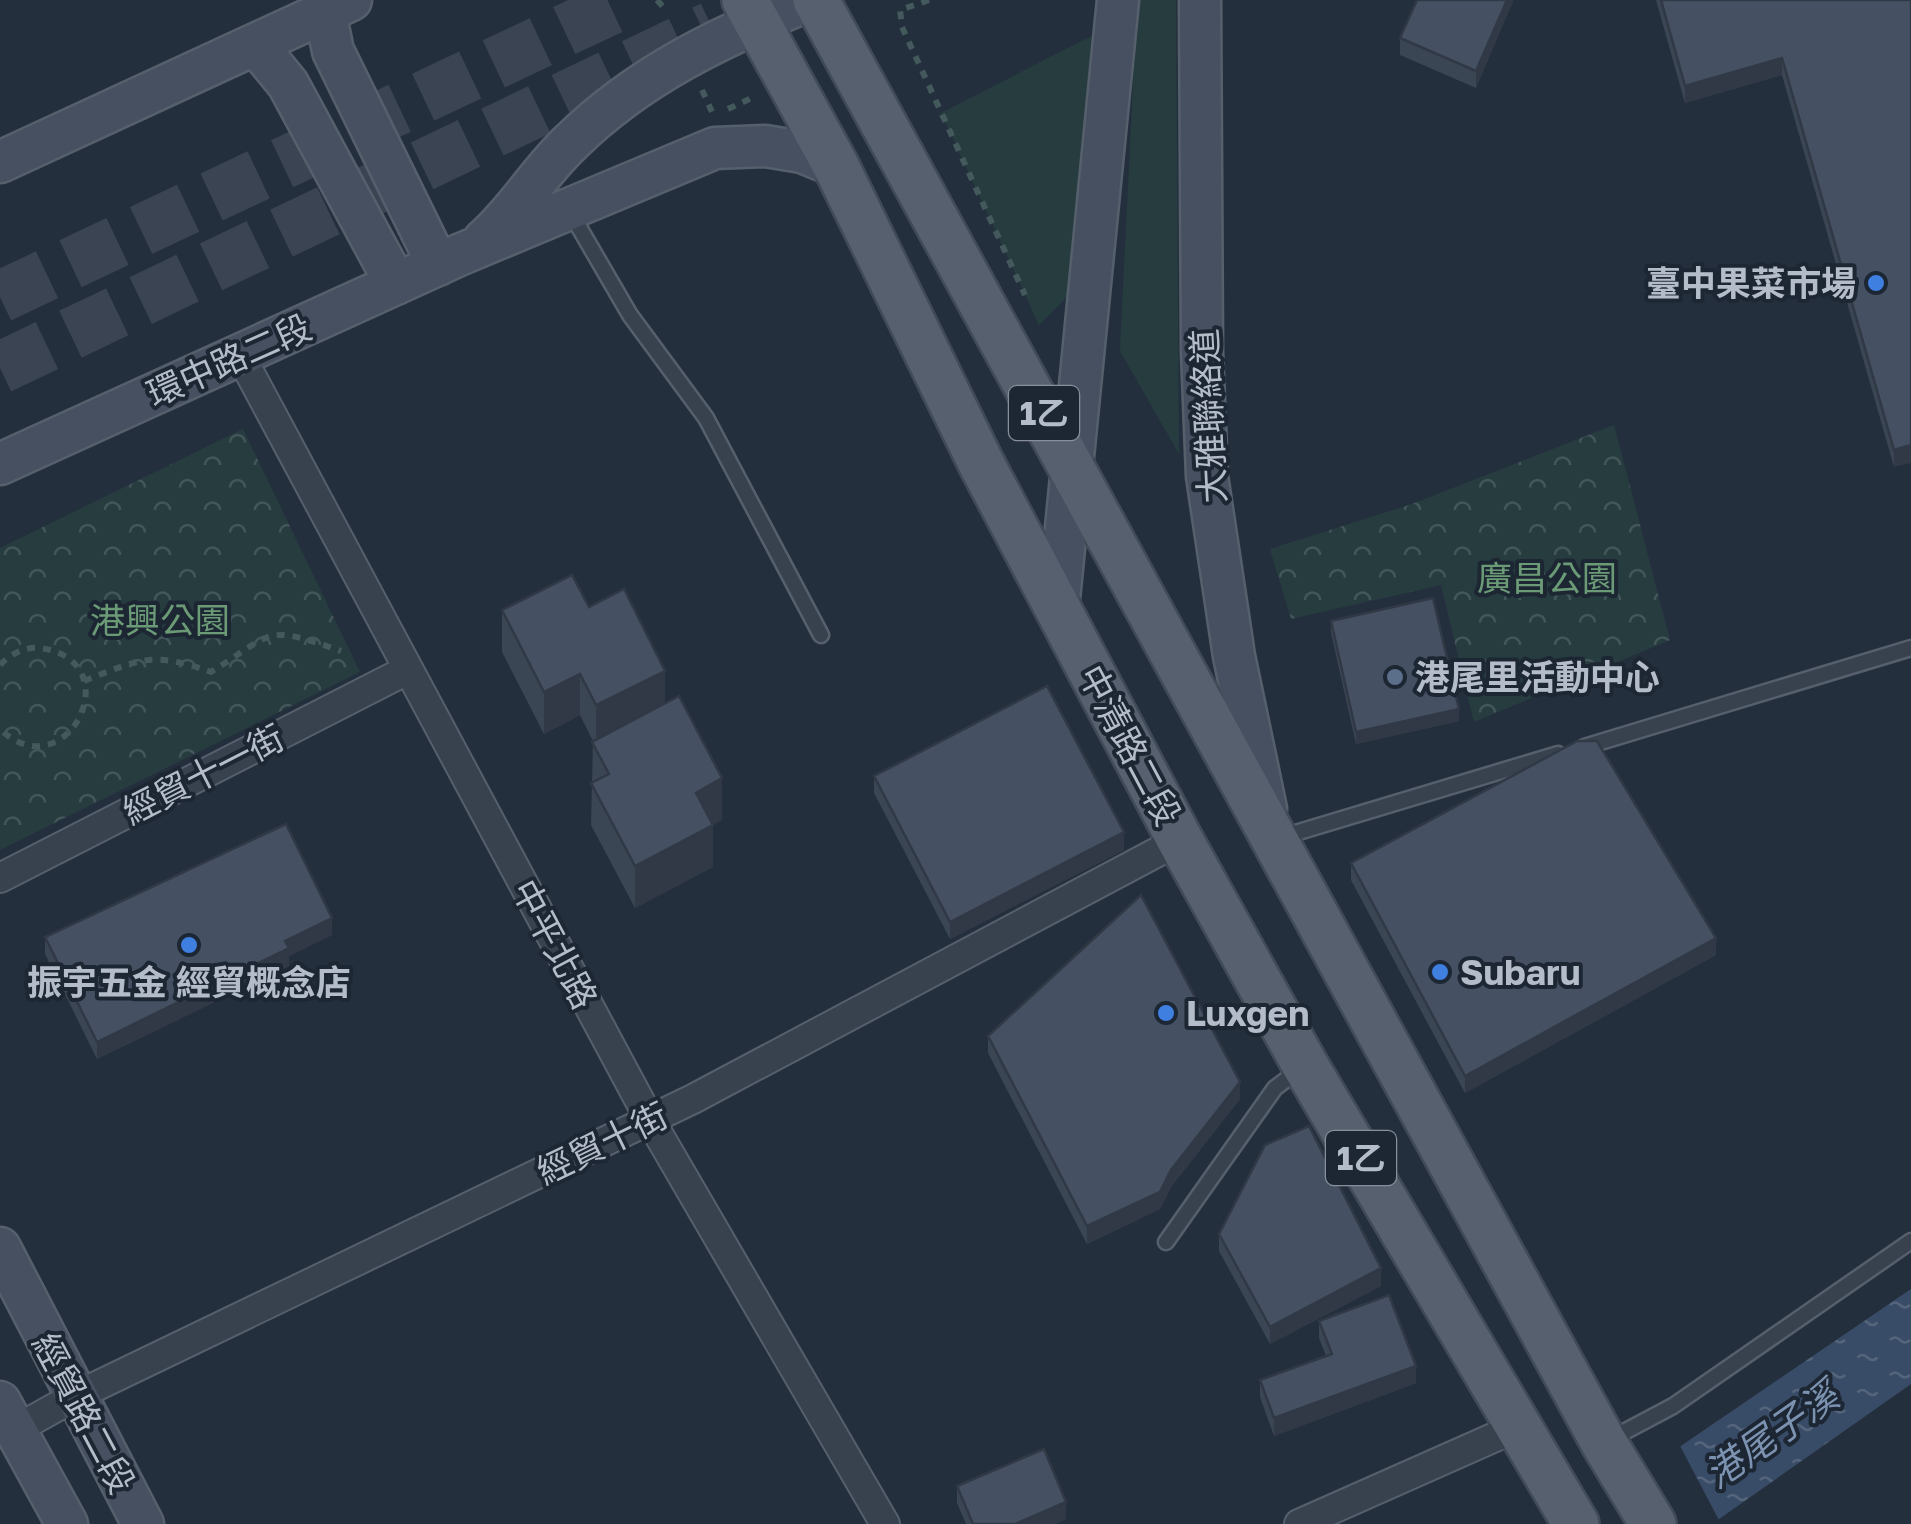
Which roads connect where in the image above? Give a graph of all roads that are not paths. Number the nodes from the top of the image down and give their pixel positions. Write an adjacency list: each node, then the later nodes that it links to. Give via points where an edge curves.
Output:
1 (813, 0): 5 (street, 環中路二段); 13 (main road, 1乙)
2 (1118, 0): 13 (street)
3 (1200, 0): 19 (street, 大雅聯絡道, via 1208,476 1234,656)
4 (338, 6): 6 (street); 10 (street, via 332,51)
5 (751, 11): 8 (main road, 中清路二段 / 1乙); 10 (street, 環中路二段, via 608,107 545,168 498,228)
6 (256, 44): 7 (street); 11 (street, via 288,84)
7 (0, 162)
8 (836, 166): 9 (street, 環中路二段, via 765,146 715,148); 15 (main road, 中清路二段 / 1乙)
9 (568, 210): 10 (street, 環中路二段); 16 (lane, via 630,314 706,418)
10 (448, 260): 11 (street, 環中路二段)
11 (396, 284): 12 (street, 環中路二段)
12 (240, 355): 14 (street, 環中路二段); 18 (street, 中平北路)
13 (1070, 462): 15 (street); 19 (main road, 1乙)
14 (0, 464)
15 (1058, 609): 20 (main road, 中清路二段 / 1乙)
16 (821, 635)
17 (1911, 648): 19 (lane)
18 (407, 670): 21 (street, 經貿十一街); 23 (street, 中平北路)
19 (1273, 833): 30 (main road, 1乙)
20 (1180, 840): 22 (main road, 中清路二段 / 1乙); 23 (street, 經貿十街)
21 (0, 878)
22 (1305, 1065): 25 (lane, via 1275,1088); 29 (main road, 中清路二段 / 1乙)
23 (650, 1120): 27 (street, 經貿十街); 33 (street, 中平北路)
24 (1911, 1241): 30 (lane, via 1673,1406)
25 (1166, 1242)
26 (0, 1248): 27 (street, 經貿路二段)
27 (74, 1397): 28 (street, 經貿十街); 32 (street, 經貿路二段)
28 (8, 1416): 31 (street, 經貿路二段)
29 (1520, 1426): 34 (street); 35 (main road, 中清路二段 / 1乙)
30 (1604, 1444): 36 (main road, 1乙)
31 (68, 1524)
32 (143, 1524)
33 (886, 1524)
34 (1299, 1524)
35 (1576, 1524)
36 (1653, 1524)

